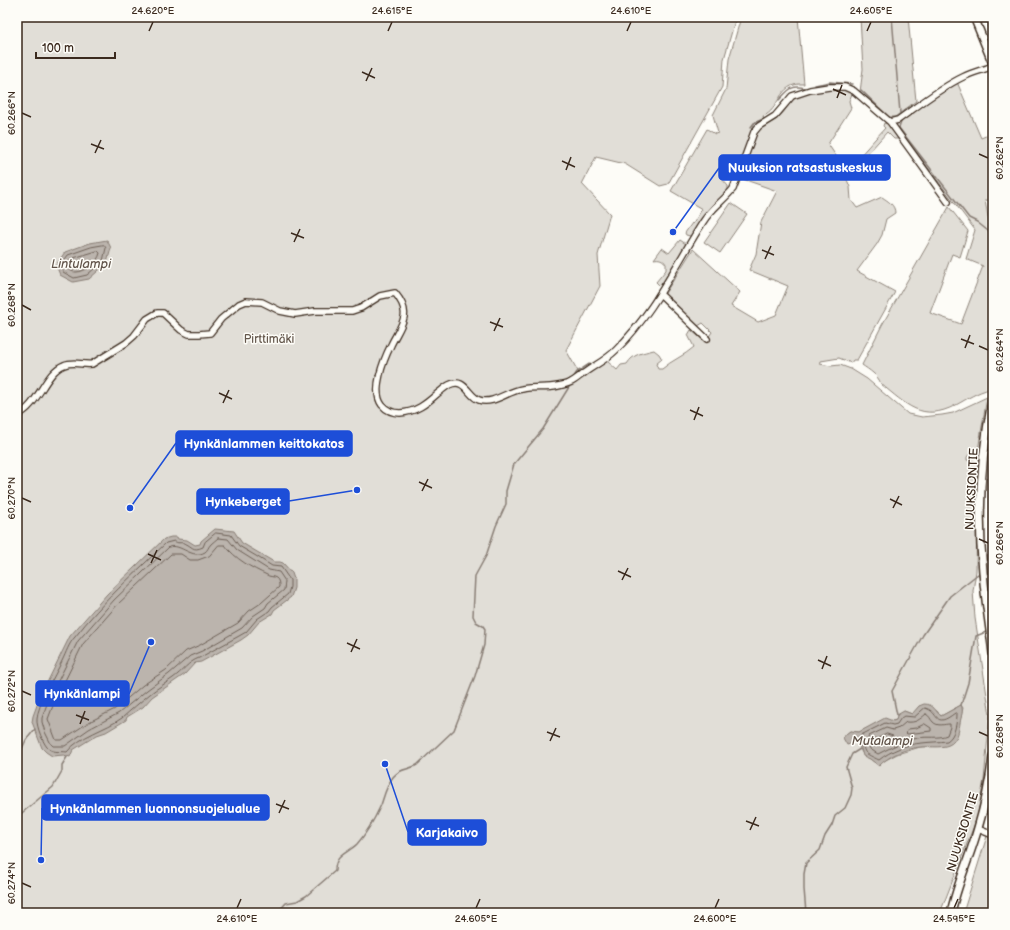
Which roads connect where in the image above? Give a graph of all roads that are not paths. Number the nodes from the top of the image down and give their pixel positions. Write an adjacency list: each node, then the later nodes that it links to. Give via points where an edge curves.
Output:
1 (974, 17): 4 (street)
2 (993, 24): 3 (street)
3 (993, 34)
4 (993, 65): 5 (street, via 946,86 898,120)
5 (890, 122): 6 (street); 7 (street, via 854,91 845,87 829,86 792,96 775,116 754,132 733,189 703,222)
6 (948, 202)
7 (660, 294): 8 (street); 10 (street, via 616,350 571,383 553,387 522,388 487,401 477,399 459,383 450,384 416,410 398,413 382,406 378,394 379,378 404,317 403,306 395,293 380,296 358,310 300,314 288,313 262,302 246,301 221,319 208,334 189,334 163,313 157,313 147,319 126,343 92,364 62,365 28,408)
8 (707, 339)
9 (993, 397): 11 (street, NUUKSIONTIE, via 983,458 980,512 983,572)
10 (17, 415)
11 (993, 654)
12 (993, 756): 13 (street, NUUKSIONTIE)
13 (978, 829): 14 (street); 15 (street, NUUKSIONTIE)
14 (993, 835)
15 (951, 913)

